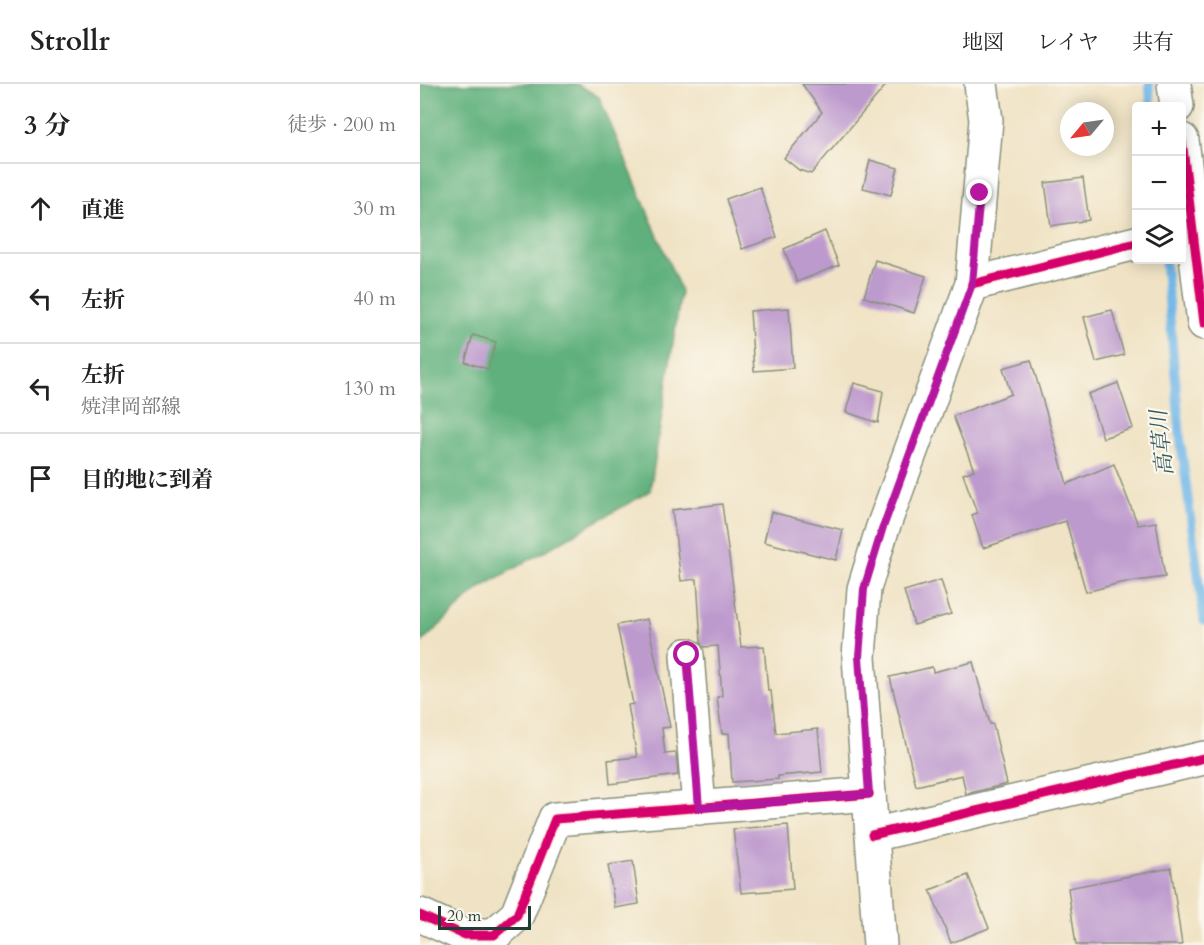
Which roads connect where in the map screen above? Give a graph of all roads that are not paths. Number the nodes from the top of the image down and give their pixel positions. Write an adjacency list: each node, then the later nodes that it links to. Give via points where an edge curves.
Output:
1 (981, 84): 7 (street, via 986,120)
2 (1174, 84): 3 (street)
3 (1176, 102)
4 (1184, 156): 5 (street)
5 (1193, 229): 8 (street)
6 (1132, 244): 7 (street)
7 (972, 284): 11 (street, via 864,589 859,657)
8 (1204, 323)
9 (687, 655): 12 (street)
10 (1201, 759): 13 (street)
11 (869, 794): 12 (street); 13 (street)
12 (699, 808): 14 (street, via 555,819 517,915 494,935 464,935)
13 (872, 835): 15 (street)
14 (420, 915)
15 (880, 945)

